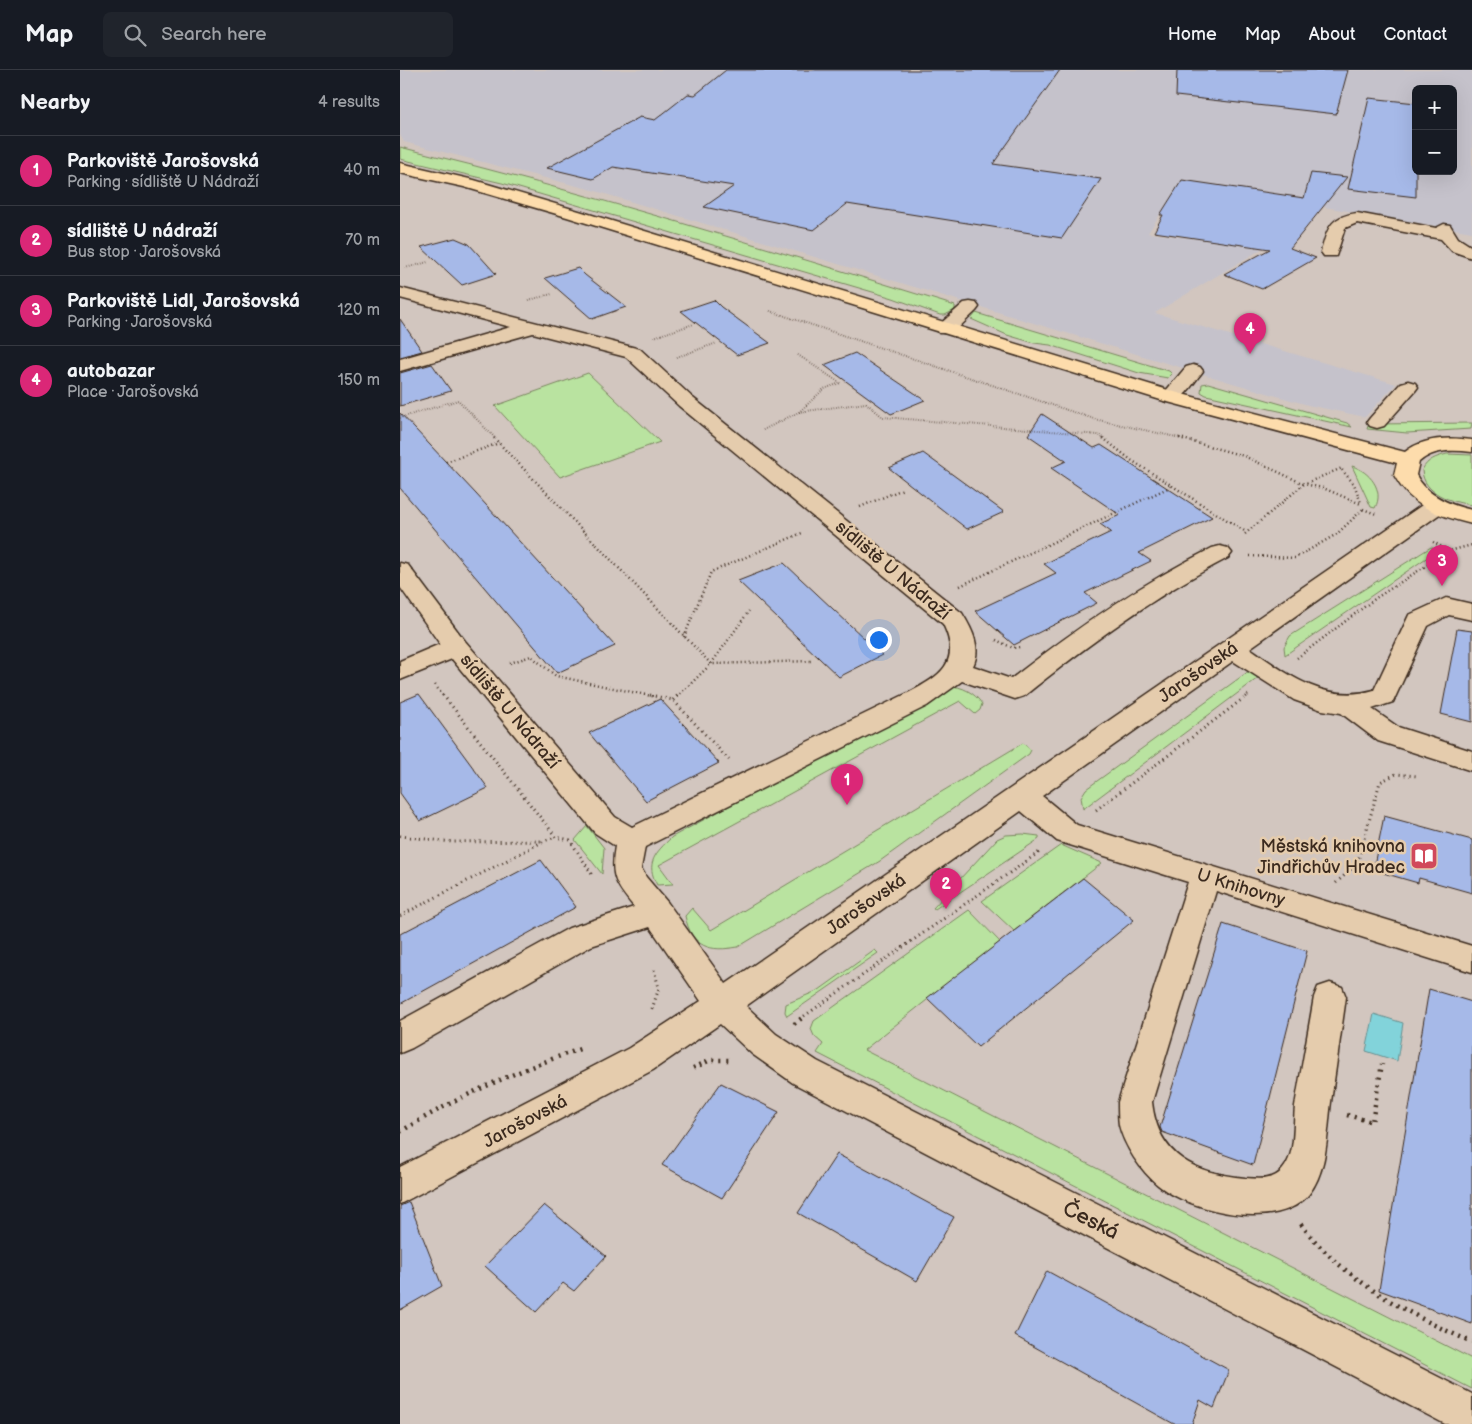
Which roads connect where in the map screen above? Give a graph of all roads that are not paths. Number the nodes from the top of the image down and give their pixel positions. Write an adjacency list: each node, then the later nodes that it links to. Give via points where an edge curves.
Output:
1 (400, 168): 7 (main road, via 468,183)
2 (1330, 252): 3 (street, via 1338,224 1344,219 1356,218 1445,232 1454,246)
3 (1472, 253)
4 (400, 293): 6 (street, sídliště U Nádraží)
5 (970, 307): 7 (street)
6 (535, 327): 8 (street); 23 (street, sídliště U Nádraží, via 633,353 686,402 953,619 964,650)
7 (946, 329): 11 (main road)
8 (400, 365)
9 (1193, 371): 11 (street)
10 (1408, 387): 12 (street)
11 (1171, 396): 14 (main road)
12 (1377, 422)
13 (1472, 446): 14 (main road, via 1435,446)
14 (1409, 460): 15 (main road, via 1405,475 1409,483)
15 (1436, 506): 16 (main road); 21 (street, Jarošovská)
16 (1472, 517)
17 (1220, 553): 23 (street, via 1180,572 1079,638 1015,690)
18 (400, 570): 20 (street, sídliště U Nádraží)
19 (1472, 612): 24 (street, via 1446,606 1418,621 1384,696 1368,703)
20 (456, 647): 22 (street); 27 (street, sídliště U Nádraží, via 605,825)
21 (1232, 648): 24 (street, via 1273,676 1321,702); 26 (street, Jarošovská)
22 (409, 667)
23 (957, 670): 27 (street, via 943,684 918,698)
24 (1349, 705): 25 (street, via 1388,734)
25 (1472, 761)
26 (1022, 795): 28 (street, U Knihovny, via 1067,833); 32 (street, Jarošovská)
27 (631, 841): 29 (street, via 626,868 634,885)
28 (1205, 876): 30 (street, U Knihovny); 31 (street, via 1135,1102 1137,1125 1151,1152 1171,1173 1200,1189 1235,1195 1281,1195 1296,1181 1308,1155)
29 (657, 912): 32 (street); 33 (street, via 580,937)
30 (1472, 959)
31 (1330, 997)
32 (722, 1005): 34 (street, Jarošovská, via 641,1059); 35 (street, Česká, via 764,1044 805,1072)
33 (400, 1038)
34 (400, 1186)
35 (1472, 1416)

